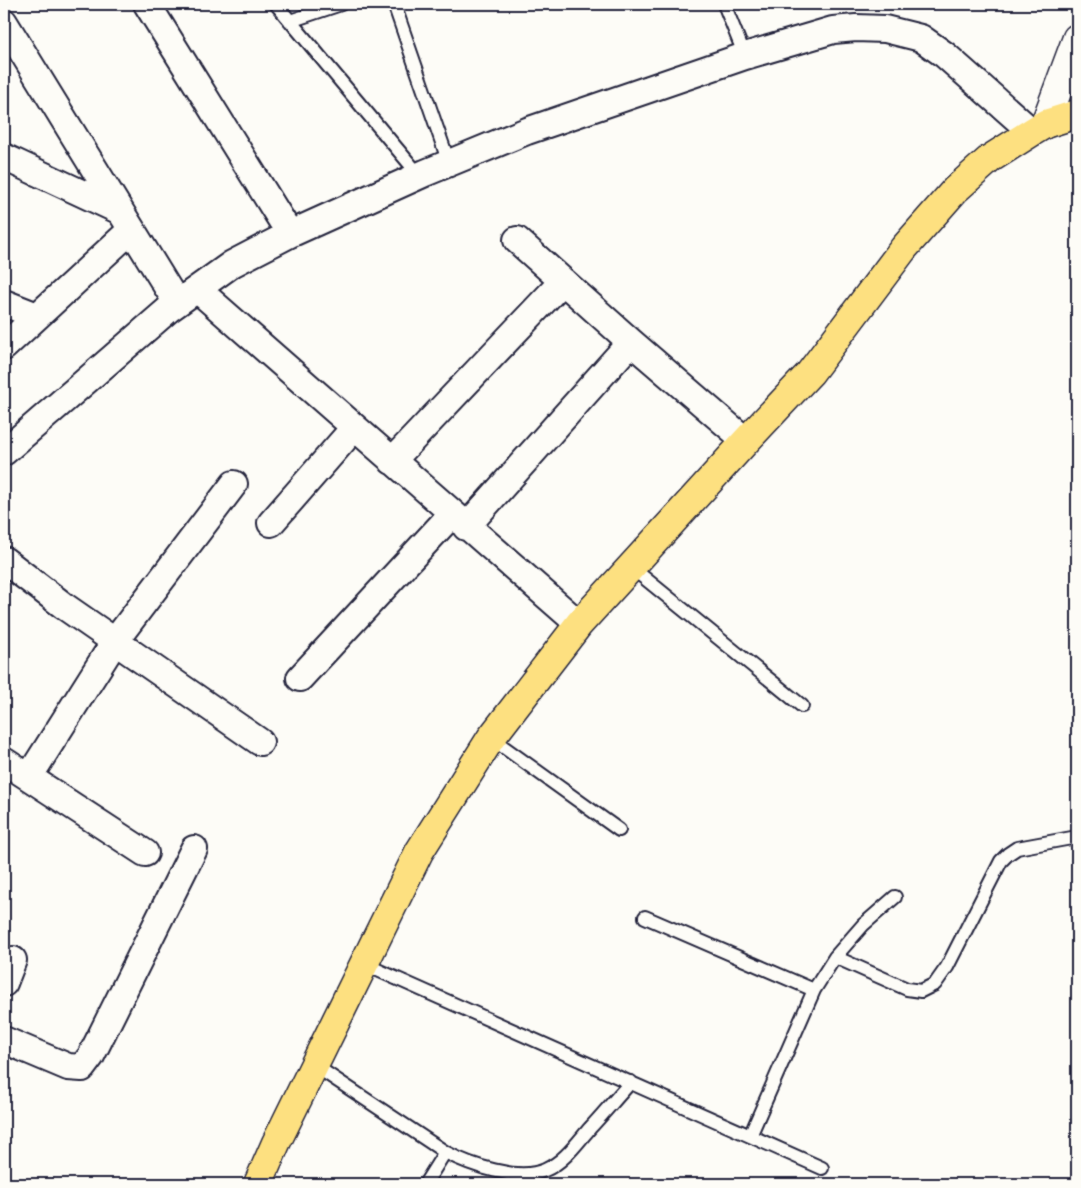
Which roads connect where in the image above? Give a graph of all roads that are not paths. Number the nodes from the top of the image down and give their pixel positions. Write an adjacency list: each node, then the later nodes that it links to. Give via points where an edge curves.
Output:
1 (147, 4): 16 (street)
2 (276, 4): 6 (lane)
3 (341, 4): 6 (lane)
4 (394, 4): 13 (lane)
5 (724, 4): 9 (lane)
6 (290, 21): 14 (lane)
7 (4, 22): 15 (street)
8 (1077, 38): 11 (main road)
9 (744, 56): 11 (street, via 833,30 885,29 921,38); 13 (street, via 527,131)
10 (1077, 114): 11 (main road)
11 (1039, 128): 25 (main road, via 991,158 955,190 904,248 810,373)
12 (4, 157): 15 (street)
13 (449, 163): 14 (street)
14 (419, 175): 16 (street)
15 (125, 221): 19 (street); 21 (street)
16 (290, 234): 19 (street, via 232,264)
17 (517, 240): 18 (street)
18 (562, 281): 22 (street); 27 (street)
19 (187, 296): 24 (street); 26 (street)
20 (4, 302): 21 (street)
21 (37, 316): 23 (street)
22 (631, 342): 25 (street); 29 (street)
23 (4, 347)
24 (354, 428): 27 (street); 30 (street)
25 (746, 441): 32 (main road)
26 (4, 452)
27 (392, 461): 29 (street)
28 (234, 484): 34 (street)
29 (459, 520): 33 (street); 35 (street)
30 (271, 523)
31 (4, 560): 34 (street)
32 (631, 567): 33 (main road); 36 (lane)
33 (579, 624): 37 (main road)
34 (115, 641): 38 (street); 40 (street)
35 (300, 678)
36 (802, 706)
37 (491, 738): 41 (lane); 48 (main road, via 419,852)
38 (260, 742)
39 (4, 761): 40 (street)
40 (29, 777): 44 (street)
41 (619, 830)
42 (1077, 837): 47 (lane, via 1017,848 1008,854 947,967 935,984 921,991)
43 (194, 848): 50 (street, via 91,1056 82,1068 68,1068)
44 (145, 852)
45 (895, 897): 47 (lane, via 863,924)
46 (645, 917): 49 (lane)
47 (834, 957): 49 (lane)
48 (364, 964): 51 (main road); 52 (lane)
49 (814, 990): 53 (lane)
50 (4, 1040)
51 (314, 1065): 54 (lane); 56 (main road)
52 (631, 1082): 53 (lane); 54 (lane, via 564,1158 545,1170 528,1174 492,1170)
53 (750, 1136): 55 (lane)
54 (445, 1152): 57 (lane)
55 (822, 1168)
56 (258, 1184)
57 (426, 1184)

